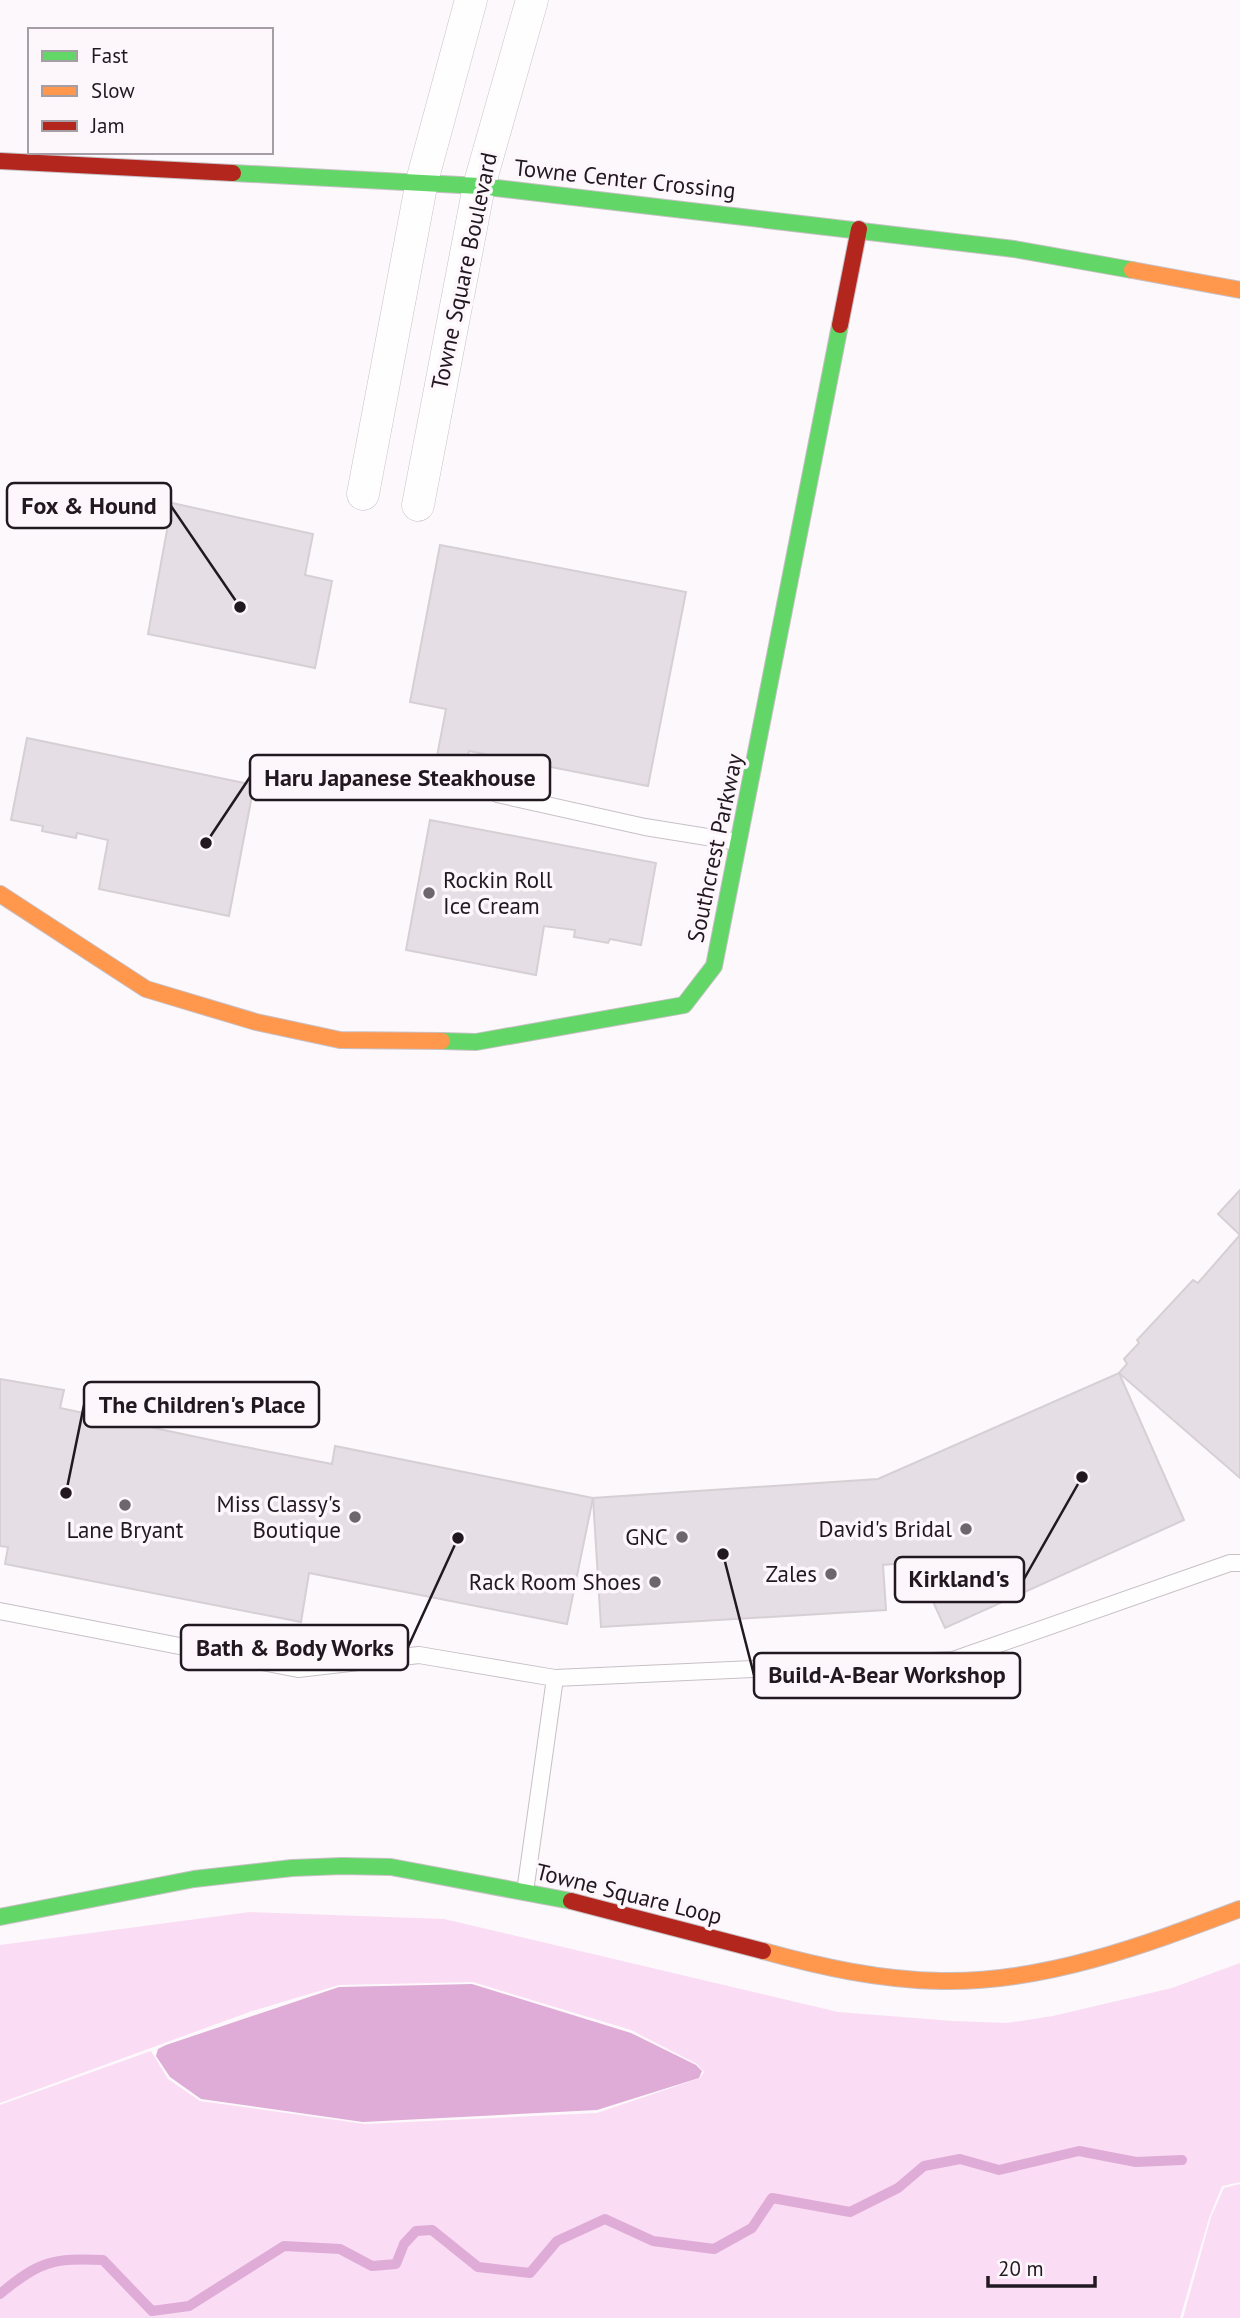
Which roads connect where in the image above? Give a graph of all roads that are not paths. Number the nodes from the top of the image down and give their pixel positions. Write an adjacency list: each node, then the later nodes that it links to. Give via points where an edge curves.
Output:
1 (471, 0): 4 (street)
2 (532, 0): 5 (street, Towne Square Boulevard)
3 (0, 161): 4 (street, Towne Center Crossing)
4 (422, 181): 5 (street, Towne Center Crossing); 8 (street)
5 (478, 186): 6 (street, Towne Center Crossing); 9 (street, Towne Square Boulevard)
6 (859, 229): 7 (street, Towne Center Crossing, via 1014,249); 11 (street, Southcrest Parkway)
7 (1240, 290)
8 (363, 494)
9 (418, 505)
10 (497, 794): 11 (lane, via 645,827)
11 (741, 842): 12 (street, Southcrest Parkway, via 714,966 684,1005 476,1042 340,1040 256,1023 146,989)
12 (0, 894)
13 (1240, 1563): 15 (lane, via 953,1660)
14 (0, 1611): 15 (lane, via 298,1669 419,1655)
15 (555, 1678): 16 (lane)
16 (525, 1892): 17 (street, Towne Square Loop, via 610,1909 818,1965 895,1979 990,1979 1072,1965 1168,1937); 18 (street, Towne Square Loop, via 362,1865 164,1882)
17 (1240, 1909)
18 (0, 1917)

